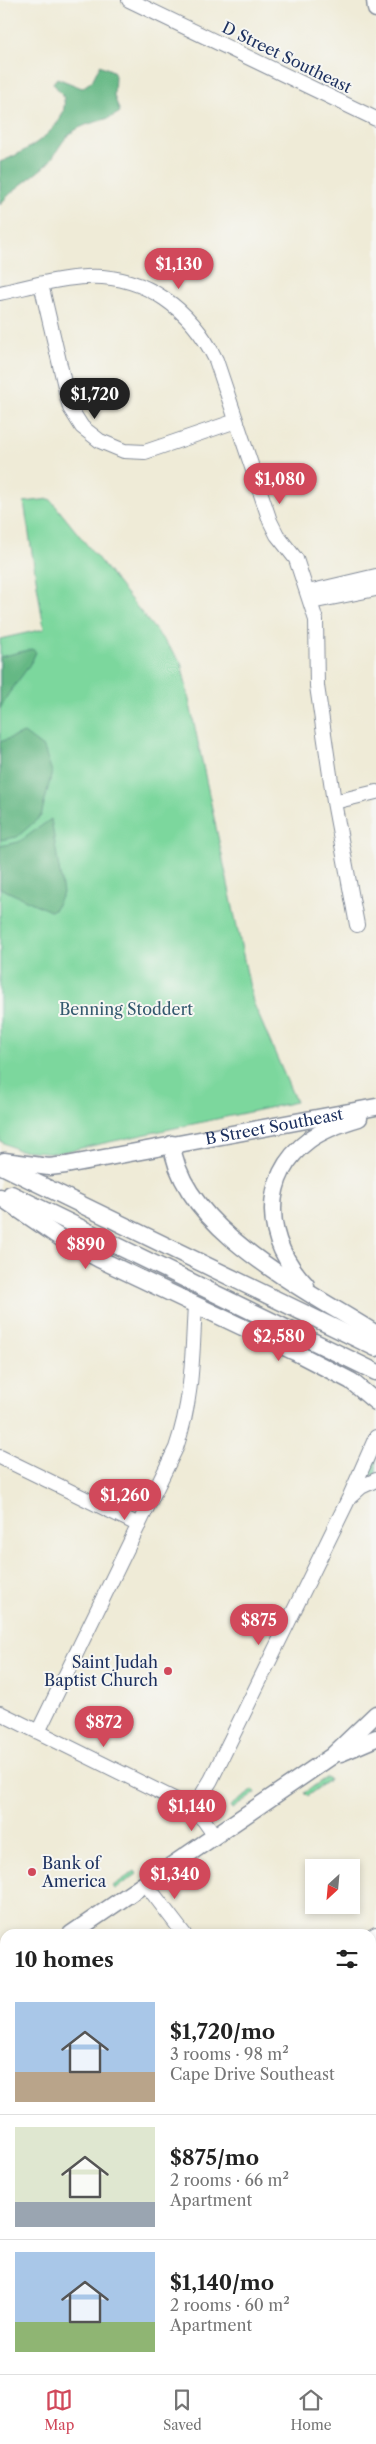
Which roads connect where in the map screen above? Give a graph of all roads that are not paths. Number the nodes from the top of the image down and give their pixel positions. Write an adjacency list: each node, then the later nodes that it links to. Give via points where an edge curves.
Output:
1 (129, 0): 4 (street, D Street Southeast)
2 (375, 0): 3 (main road)
3 (376, 9)
4 (376, 120)
5 (41, 284): 6 (street); 7 (street, via 104,277 135,284 167,299 196,326 207,342); 7 (street, via 70,408 82,427 100,441 124,451 145,452)
6 (0, 293)
7 (236, 421): 10 (street, via 273,528 296,559)
8 (376, 576): 10 (street)
9 (376, 589): 10 (street)
10 (309, 597): 12 (street, via 316,620 317,686)
11 (376, 792): 12 (street)
12 (334, 802): 13 (street)
13 (357, 925)
14 (376, 1107): 16 (main road, B Street Southeast)
15 (376, 1112): 22 (main road, via 328,1130 306,1143 286,1165 275,1191 273,1222 281,1250 300,1279)
16 (172, 1144): 17 (main road, B Street Southeast, via 49,1167); 22 (main road, via 176,1164 185,1181 226,1234 256,1260)
17 (0, 1160)
18 (0, 1165): 24 (main road)
19 (0, 1189): 25 (main road)
20 (0, 1197): 21 (main road, via 69,1243)
21 (195, 1304): 26 (main road, via 351,1381); 31 (street, via 191,1388 184,1425)
22 (331, 1305): 23 (main road)
23 (376, 1334)
24 (376, 1348)
25 (376, 1372)
26 (376, 1402)
27 (376, 1437): 30 (street)
28 (0, 1457): 31 (street)
29 (376, 1480): 30 (street)
30 (349, 1498): 37 (street, via 211,1780)
31 (139, 1525): 34 (street)
32 (0, 1713): 34 (street)
33 (376, 1714): 36 (main road)
34 (38, 1732): 37 (street)
35 (376, 1738): 36 (main road)
36 (332, 1756): 38 (main road)
37 (193, 1809): 38 (street)
38 (215, 1836): 39 (main road)
39 (145, 1884): 40 (main road); 41 (street)
40 (78, 1929)
41 (180, 1929)

